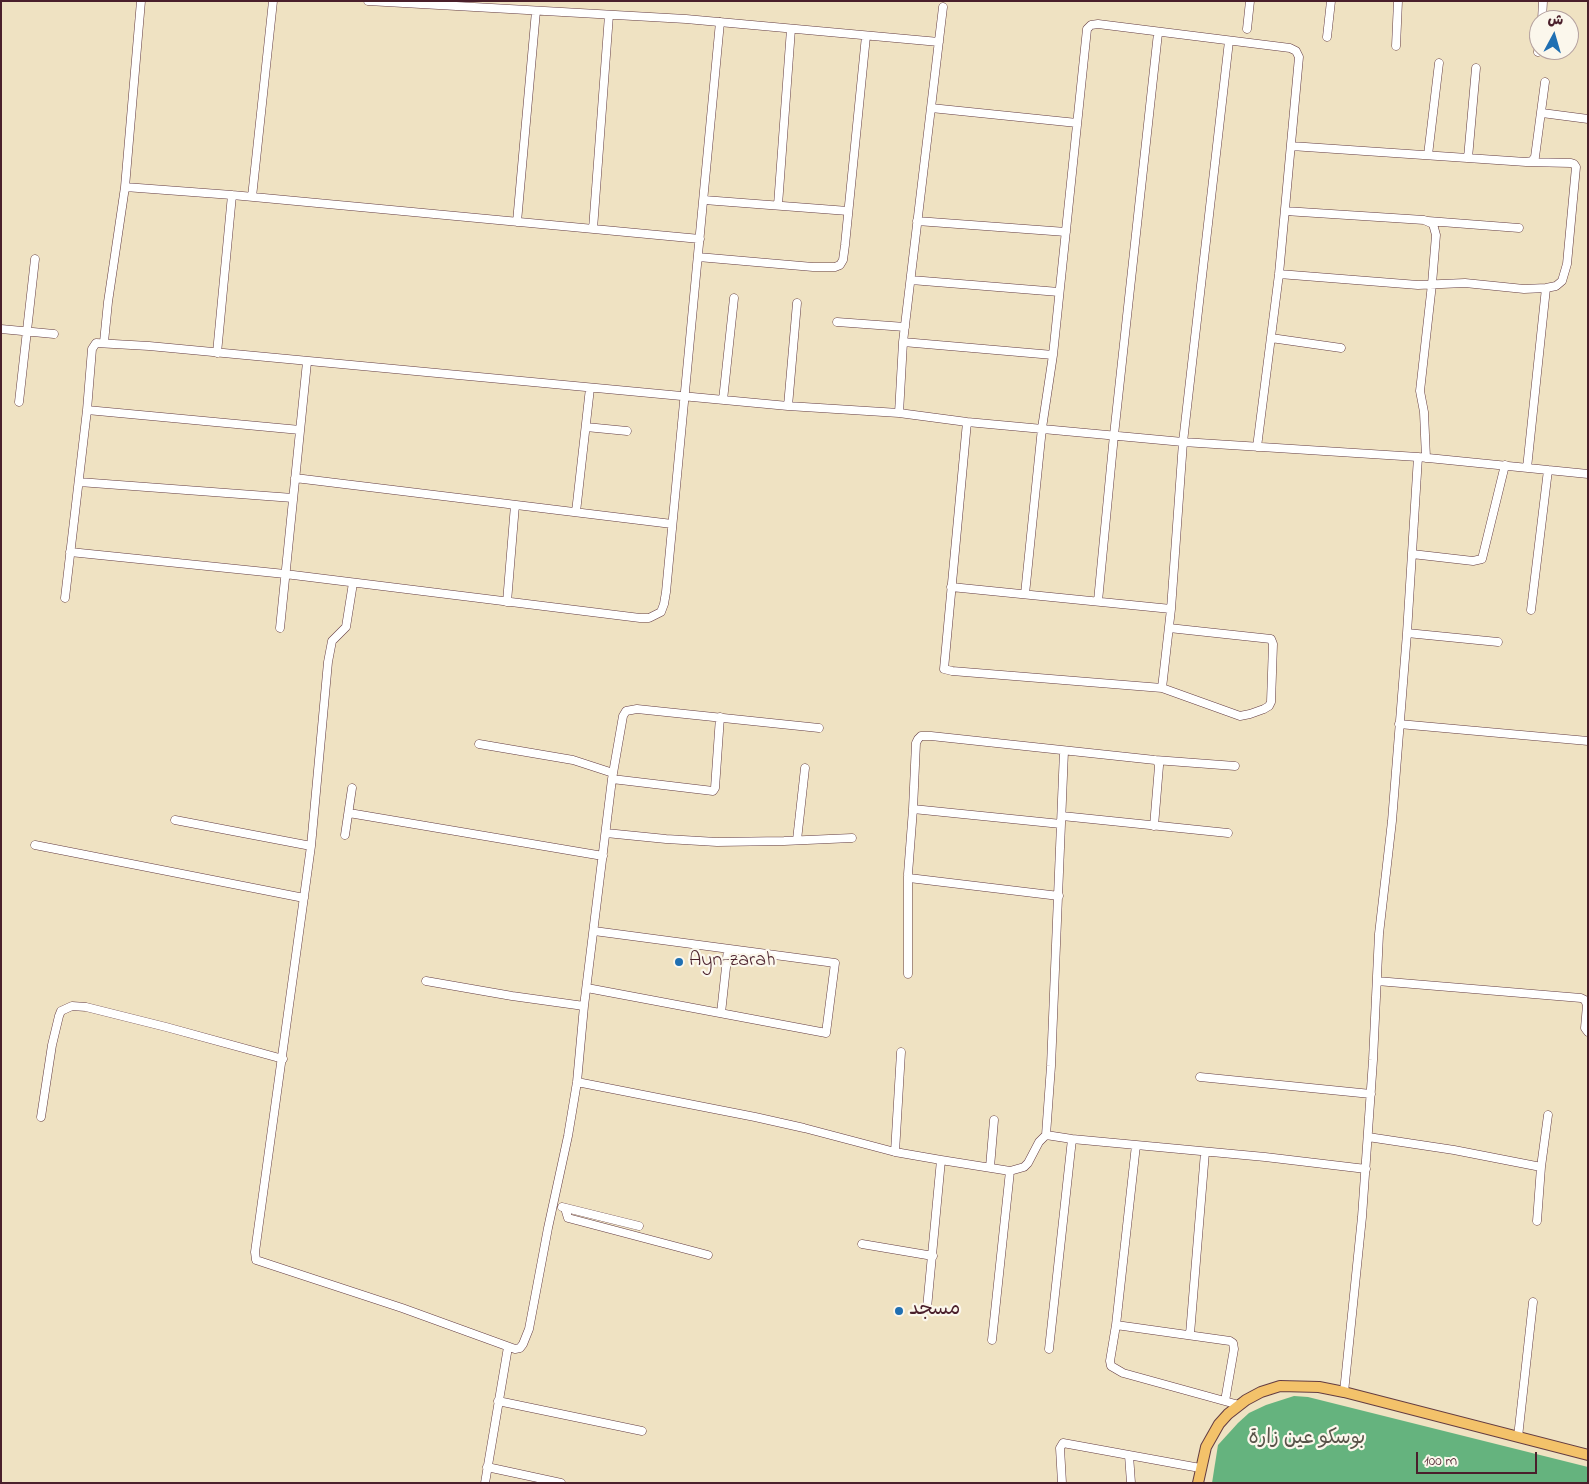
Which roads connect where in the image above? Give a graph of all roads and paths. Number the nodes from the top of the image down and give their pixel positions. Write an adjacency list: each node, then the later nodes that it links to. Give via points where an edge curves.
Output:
1 (141, 1): 30 (street)
2 (273, 1): 32 (street)
3 (368, 1): 8 (street)
4 (1250, 1): 12 (street)
5 (1331, 1): 15 (street)
6 (1398, 1): 18 (street)
7 (943, 7): 17 (street)
8 (536, 11): 9 (street); 39 (street)
9 (609, 15): 10 (street); 41 (street)
10 (720, 22): 11 (street); 33 (street)
11 (791, 29): 14 (street); 34 (street)
12 (1247, 30)
13 (1158, 33): 16 (street); 25 (street, via 1098,24 1087,29); 77 (street)
14 (866, 36): 17 (street); 36 (street)
15 (1327, 37)
16 (1229, 41): 26 (street, via 1296,51 1299,57); 78 (street)
17 (939, 42): 22 (street)
18 (1396, 46)
19 (1439, 62): 27 (street)
20 (1476, 68): 28 (street)
21 (1544, 82): 23 (street)
22 (931, 108): 25 (street); 38 (street)
23 (1542, 113): 24 (street); 29 (street, via 1536,158)
24 (1588, 119)
25 (1077, 123): 42 (street)
26 (1291, 146): 27 (street); 35 (street)
27 (1428, 155): 28 (street)
28 (1468, 158): 29 (street)
29 (1526, 162): 49 (street, via 1570,163 1574,164 1576,171 1565,275 1556,286)
30 (125, 187): 31 (street); 59 (street)
31 (232, 195): 32 (street); 62 (street)
32 (252, 197): 39 (street)
33 (704, 200): 34 (street); 43 (street)
34 (778, 205): 36 (street)
35 (1285, 210): 37 (street); 46 (street)
36 (848, 211): 44 (street, via 843,260 835,267)
37 (1428, 220): 40 (street); 48 (street, via 1433,224 1436,236)
38 (917, 221): 42 (street); 47 (street)
39 (516, 222): 41 (street)
40 (1519, 228)
41 (593, 229): 43 (street)
42 (1066, 232): 50 (street)
43 (700, 239): 44 (street)
44 (698, 257): 66 (street)
45 (35, 259): 56 (street)
46 (1279, 274): 48 (street); 58 (street)
47 (911, 280): 50 (street); 54 (street)
48 (1432, 284): 49 (street); 80 (street, via 1420,391 1424,412)
49 (1546, 288): 82 (street)
50 (1059, 292): 63 (street)
51 (734, 298): 67 (street)
52 (797, 303): 69 (street)
53 (837, 322): 54 (street)
54 (905, 327): 60 (street)
55 (1, 329): 56 (street)
56 (27, 332): 57 (street); 68 (street)
57 (54, 334)
58 (1271, 338): 61 (street); 79 (street)
59 (104, 342): 62 (street); 70 (street, via 92,346)
60 (903, 342): 63 (street); 71 (street)
61 (1341, 348)
62 (217, 353): 64 (street)
63 (1053, 355): 74 (street)
64 (307, 362): 65 (street); 75 (street)
65 (590, 388): 66 (street); 73 (street)
66 (685, 397): 67 (street); 90 (street)
67 (724, 400): 69 (street)
68 (19, 402)
69 (788, 406): 71 (street)
70 (87, 410): 75 (street); 86 (street)
71 (899, 413): 72 (street)
72 (967, 422): 74 (street); 95 (street)
73 (586, 427): 76 (street); 89 (street)
74 (1042, 428): 77 (street); 96 (street)
75 (300, 430): 85 (street)
76 (627, 431)
77 (1114, 435): 78 (street); 98 (street)
78 (1183, 442): 79 (street); 100 (street)
79 (1257, 447): 80 (street)
80 (1422, 457): 81 (street); 92 (street)
81 (1505, 465): 82 (street); 92 (street, via 1482,559 1473,561)
82 (1527, 468): 83 (street)
83 (1548, 470): 84 (street); 101 (street)
84 (1588, 474)
85 (295, 478): 87 (street); 88 (street)
86 (79, 482): 87 (street); 91 (street)
87 (293, 498): 93 (street)
88 (515, 505): 89 (street); 99 (street)
89 (576, 512): 90 (street)
90 (672, 524): 99 (street, via 664,604 655,616 640,618)
91 (70, 552): 93 (street); 97 (street)
92 (1412, 554): 104 (street)
93 (285, 574): 94 (street); 102 (street)
94 (352, 582): 99 (street); 129 (street, via 346,626 332,641 328,662)
95 (951, 587): 96 (street); 106 (street, via 943,665 947,671)
96 (1025, 594): 98 (street)
97 (65, 598)
98 (1098, 601): 100 (street)
99 (507, 602)
100 (1171, 609): 103 (street)
101 (1532, 610)
102 (280, 628)
103 (1170, 628): 106 (street); 106 (street, via 1271,639 1272,702 1264,709 1240,716)
104 (1407, 633): 105 (street); 108 (street)
105 (1498, 642)
106 (1162, 688)
107 (720, 717): 109 (street); 116 (street, via 626,711); 116 (street, via 713,791)
108 (1399, 724): 110 (street); 138 (street)
109 (819, 728)
110 (1588, 741)
111 (479, 744): 116 (street, via 573,760)
112 (1064, 751): 113 (street); 118 (street, via 921,736 916,743); 121 (street)
113 (1156, 760): 114 (street); 122 (street, via 1159,766)
114 (1236, 766)
115 (805, 768): 127 (street)
116 (612, 776): 123 (street)
117 (352, 788): 119 (street)
118 (913, 810): 121 (street); 131 (street)
119 (349, 813): 125 (street); 130 (street)
120 (175, 820): 129 (street)
121 (1062, 820): 122 (street); 132 (street)
122 (1154, 826): 124 (street)
123 (606, 833): 127 (street, via 717,842); 130 (street)
124 (1228, 833)
125 (345, 836)
126 (852, 838): 127 (street)
127 (798, 840)
128 (35, 845): 133 (street)
129 (311, 846): 133 (street)
130 (603, 856): 134 (street)
131 (908, 876): 132 (street, via 917,880); 136 (street)
132 (1059, 896): 151 (street)
133 (304, 898): 144 (street)
134 (594, 930): 135 (street); 139 (street)
135 (728, 949): 141 (street); 141 (street, via 835,963 826,1033)
136 (908, 974)
137 (426, 981): 140 (street)
138 (1376, 981): 142 (street, via 1581,998 1587,1005 1585,1028); 147 (street)
139 (587, 988): 140 (street); 141 (street)
140 (584, 1006): 146 (street)
141 (721, 1013)
142 (1588, 1032)
143 (901, 1052): 155 (street)
144 (283, 1059): 149 (street, via 86,1006 72,1006 61,1011 59,1016); 174 (street, via 256,1260)
145 (1200, 1077): 147 (street)
146 (577, 1082): 155 (street, via 804,1128); 162 (street)
147 (1371, 1094): 152 (street)
148 (1548, 1115): 159 (street)
149 (41, 1117)
150 (994, 1120): 158 (street)
151 (1046, 1135): 153 (street); 161 (street, via 1024,1168)
152 (1368, 1137): 159 (street); 160 (street)
153 (1072, 1139): 154 (street); 175 (street)
154 (1136, 1145): 156 (street); 171 (street)
155 (895, 1152): 157 (street)
156 (1205, 1152): 160 (street); 172 (street)
157 (941, 1160): 158 (street); 168 (street)
158 (990, 1167): 161 (street)
159 (1541, 1167): 164 (street)
160 (1366, 1169): 176 (street)
161 (1010, 1171): 173 (street)
162 (553, 1205): 163 (street); 174 (street, via 527,1338 520,1348)
163 (565, 1208): 165 (street); 167 (street, via 568,1218)
164 (1538, 1220)
165 (639, 1226)
166 (862, 1244): 168 (street)
167 (708, 1254)
168 (933, 1256): 170 (street)
169 (1533, 1302): 181 (street)
170 (927, 1308)
171 (1116, 1325): 172 (street); 178 (street, via 1110,1361 1116,1370)
172 (1190, 1334): 178 (street, via 1233,1343)
173 (992, 1340)
174 (508, 1347): 177 (street)
175 (1049, 1349)
176 (1344, 1392): 179 (main road, via 1319,1387 1280,1386 1261,1392); 181 (main road)
177 (498, 1401): 180 (street); 184 (street)
178 (1225, 1401): 179 (street)
179 (1239, 1405): 185 (main road, via 1219,1424 1206,1447)
180 (642, 1431)
181 (1518, 1437): 183 (main road)
182 (1129, 1455): 185 (street); 188 (street, via 1063,1444 1060,1448); 189 (street)
183 (1588, 1455)
184 (487, 1467): 186 (street); 187 (street)
185 (1200, 1468): 190 (main road)
186 (485, 1483)
187 (561, 1483)
188 (1062, 1483)
189 (1131, 1483)
190 (1198, 1483)

